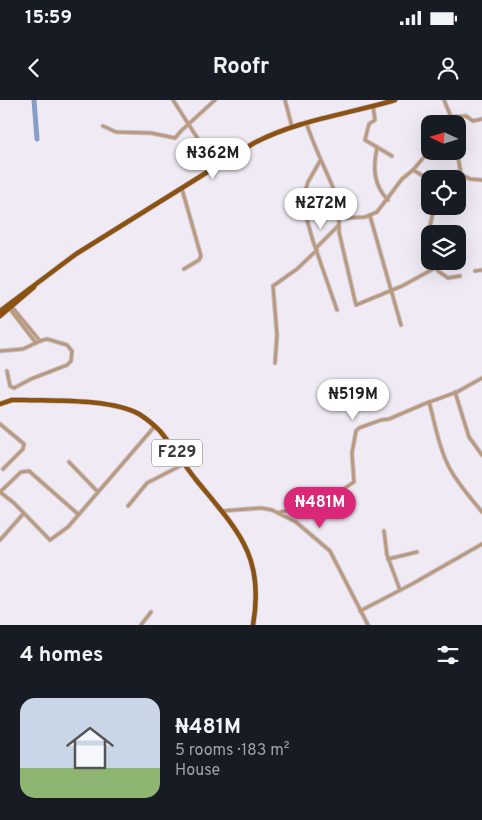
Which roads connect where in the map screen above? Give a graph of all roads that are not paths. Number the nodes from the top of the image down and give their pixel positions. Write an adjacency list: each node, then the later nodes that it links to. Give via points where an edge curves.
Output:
1 (173, 100): 11 (street)
2 (215, 100): 11 (street)
3 (285, 100): 13 (street)
4 (395, 100): 6 (main road)
5 (444, 100): 7 (street)
6 (376, 104): 10 (main road); 14 (street, via 375,120 369,124 364,138)
7 (451, 115)
8 (466, 116): 9 (street, via 473,121)
9 (482, 120)
10 (306, 122): 13 (main road); 16 (street)
11 (188, 124): 12 (street, via 172,139 151,133 116,132); 19 (street)
12 (103, 126)
13 (292, 127): 19 (main road, via 254,143)
14 (377, 148): 15 (street); 26 (street, via 375,176 379,189)
15 (392, 156)
16 (320, 160): 27 (street); 30 (street, via 302,202)
17 (422, 160): 20 (street)
18 (458, 160): 21 (street)
19 (216, 168): 25 (main road)
20 (413, 170): 22 (street); 26 (street)
21 (460, 170)
22 (421, 175)
23 (466, 177): 24 (street)
24 (482, 180)
25 (182, 189): 31 (street, via 201,256); 37 (main road, via 98,240)
26 (388, 200): 28 (street)
27 (340, 207): 28 (street, via 346,218); 29 (street)
28 (370, 216): 38 (street)
29 (339, 225): 30 (street); 38 (street, via 356,305)
30 (316, 249): 40 (street); 46 (street, via 297,269 273,286 277,335)
31 (184, 269)
32 (430, 270): 38 (street)
33 (437, 270): 36 (street, via 448,278)
34 (482, 270): 35 (street)
35 (475, 271)
36 (460, 276)
37 (40, 281): 39 (main road); 41 (main road)
38 (390, 292): 43 (street)
39 (11, 308): 42 (main road); 44 (street)
40 (337, 310)
41 (0, 311)
42 (0, 316)
43 (401, 325)
44 (38, 342): 45 (street, via 23,349); 47 (street, via 47,339 67,345 72,351 71,361 14,388 10,386)
45 (0, 351)
46 (275, 363)
47 (7, 370)
48 (482, 378): 49 (street)
49 (456, 392): 50 (street); 54 (street, via 469,437)
50 (429, 402): 62 (street, via 447,464); 64 (street, via 356,430 352,452 354,482 314,508)
51 (0, 404): 53 (main road, F229, via 24,400 107,405 130,410)
52 (0, 424): 57 (street, via 24,444)
53 (155, 426): 56 (main road, F229); 59 (street)
54 (482, 455)
55 (69, 462): 59 (street)
56 (184, 464): 60 (street, via 148,483); 61 (main road, F229)
57 (4, 469)
58 (0, 492): 63 (street); 65 (street, via 22,472 29,471)
59 (97, 492): 65 (street)
60 (128, 506)
61 (221, 511): 64 (street, via 261,508); 75 (main road, F229, via 243,540 254,568)
62 (482, 512)
63 (24, 513): 65 (street, via 50,540); 67 (street)
64 (278, 513): 72 (street, via 296,522 330,551)
65 (78, 514)
66 (384, 531): 70 (street)
67 (0, 540)
68 (482, 544): 71 (street)
69 (418, 552): 70 (street)
70 (388, 560): 71 (street)
71 (400, 590): 72 (street)
72 (360, 611): 76 (street)
73 (151, 612): 74 (street)
74 (141, 625)
75 (253, 625)
76 (368, 625)

